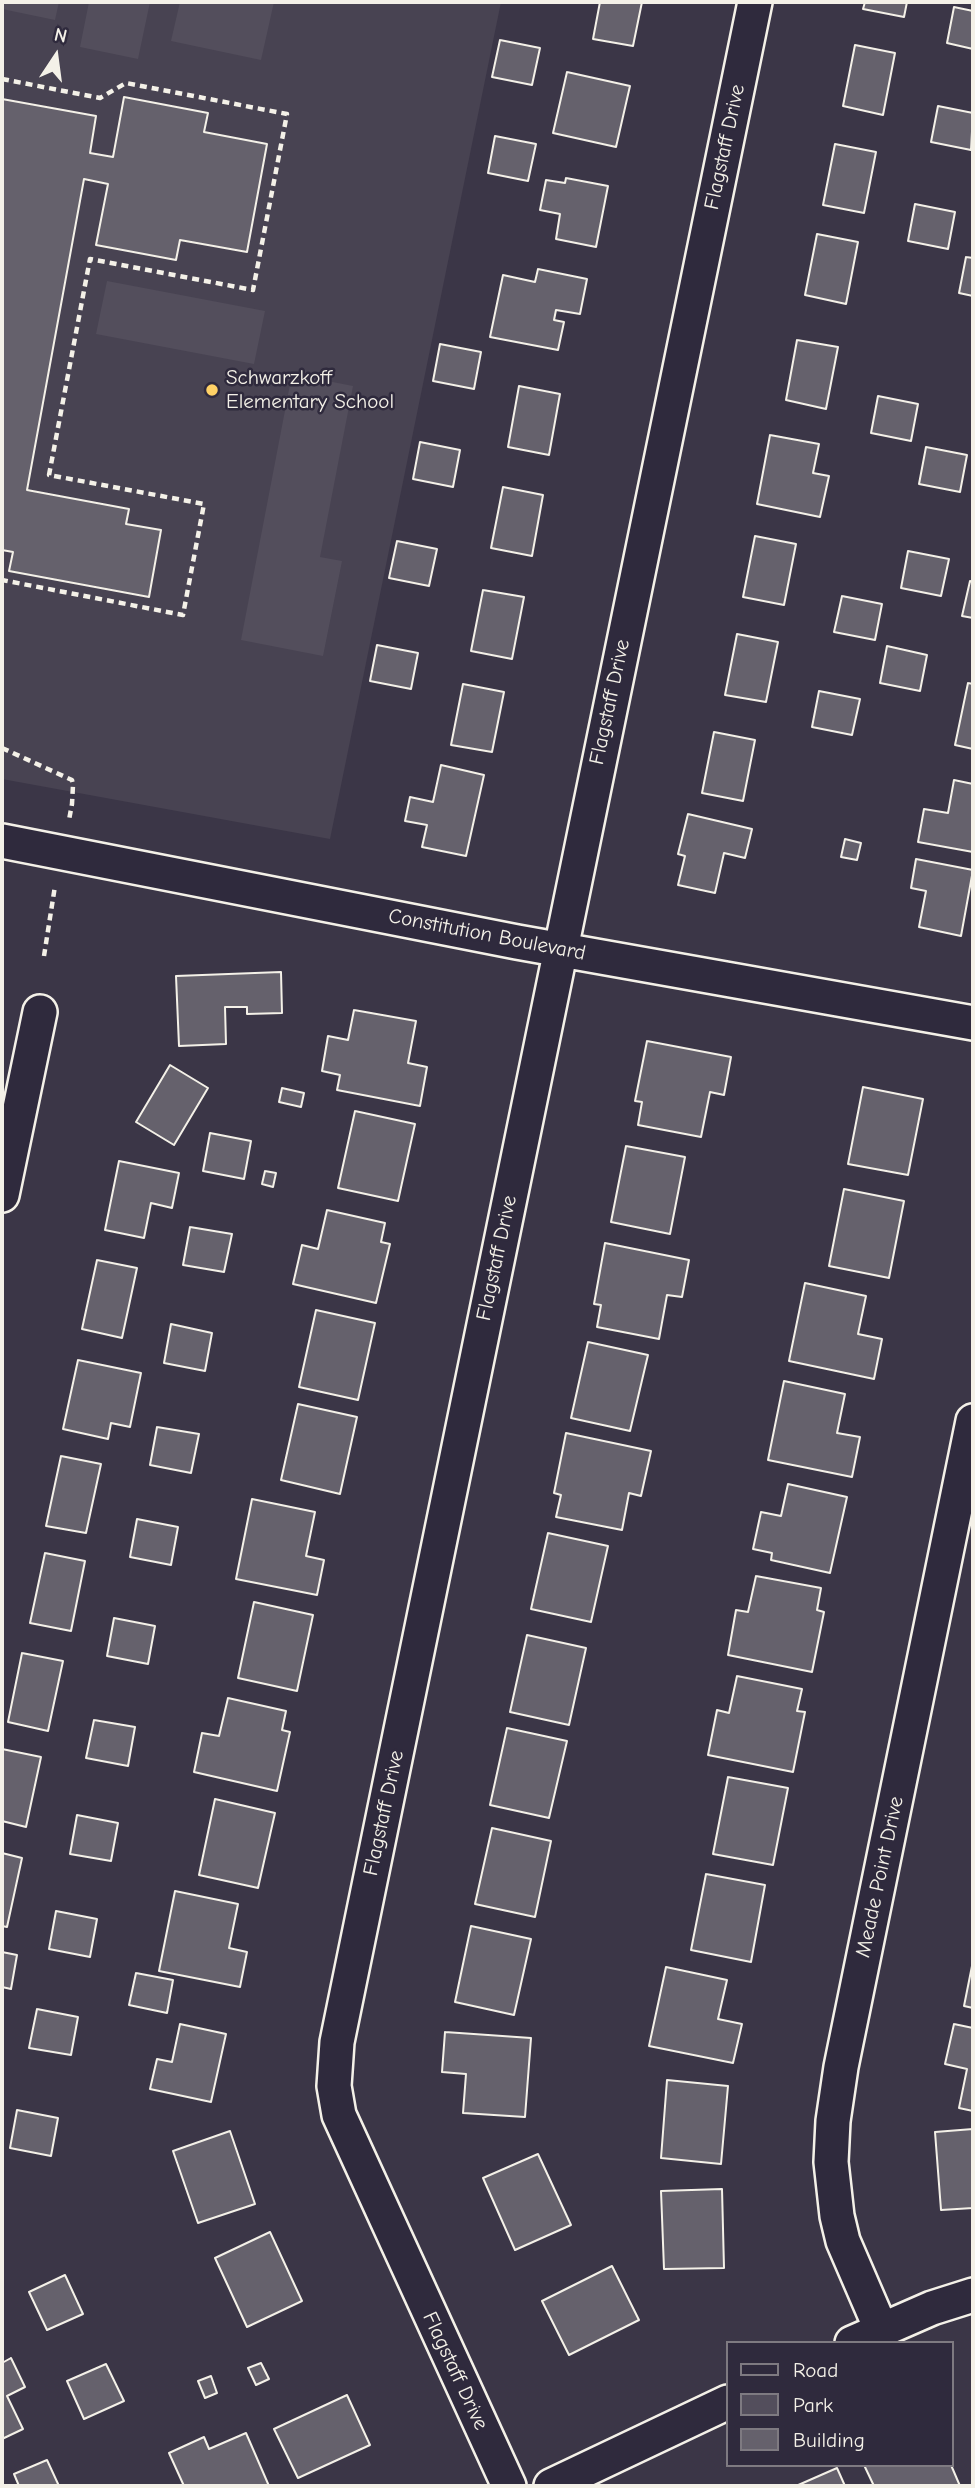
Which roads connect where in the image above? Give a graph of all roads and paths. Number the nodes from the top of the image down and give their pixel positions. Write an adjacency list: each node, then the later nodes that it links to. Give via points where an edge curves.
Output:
1 (755, 2): 8 (street, Flagstaff Drive)
2 (2, 79): 3 (path, via 100,98 126,83 287,114 253,290 90,259 49,475 204,504 183,615)
3 (2, 580)
4 (2, 748): 5 (path, via 72,780)
5 (66, 831)
6 (2, 841): 8 (street, Constitution Boulevard)
7 (56, 878): 9 (path)
8 (560, 948): 11 (street, Constitution Boulevard); 17 (street, Flagstaff Drive, via 340,2028 334,2086 349,2141)
9 (44, 956)
10 (40, 1012): 12 (street)
11 (973, 1023)
12 (2, 1195)
13 (973, 1421): 15 (street, Meade Point Drive, via 833,2121 836,2216)
14 (973, 2295): 15 (street)
15 (866, 2336)
16 (726, 2403): 18 (street)
17 (509, 2486)
18 (551, 2486)

